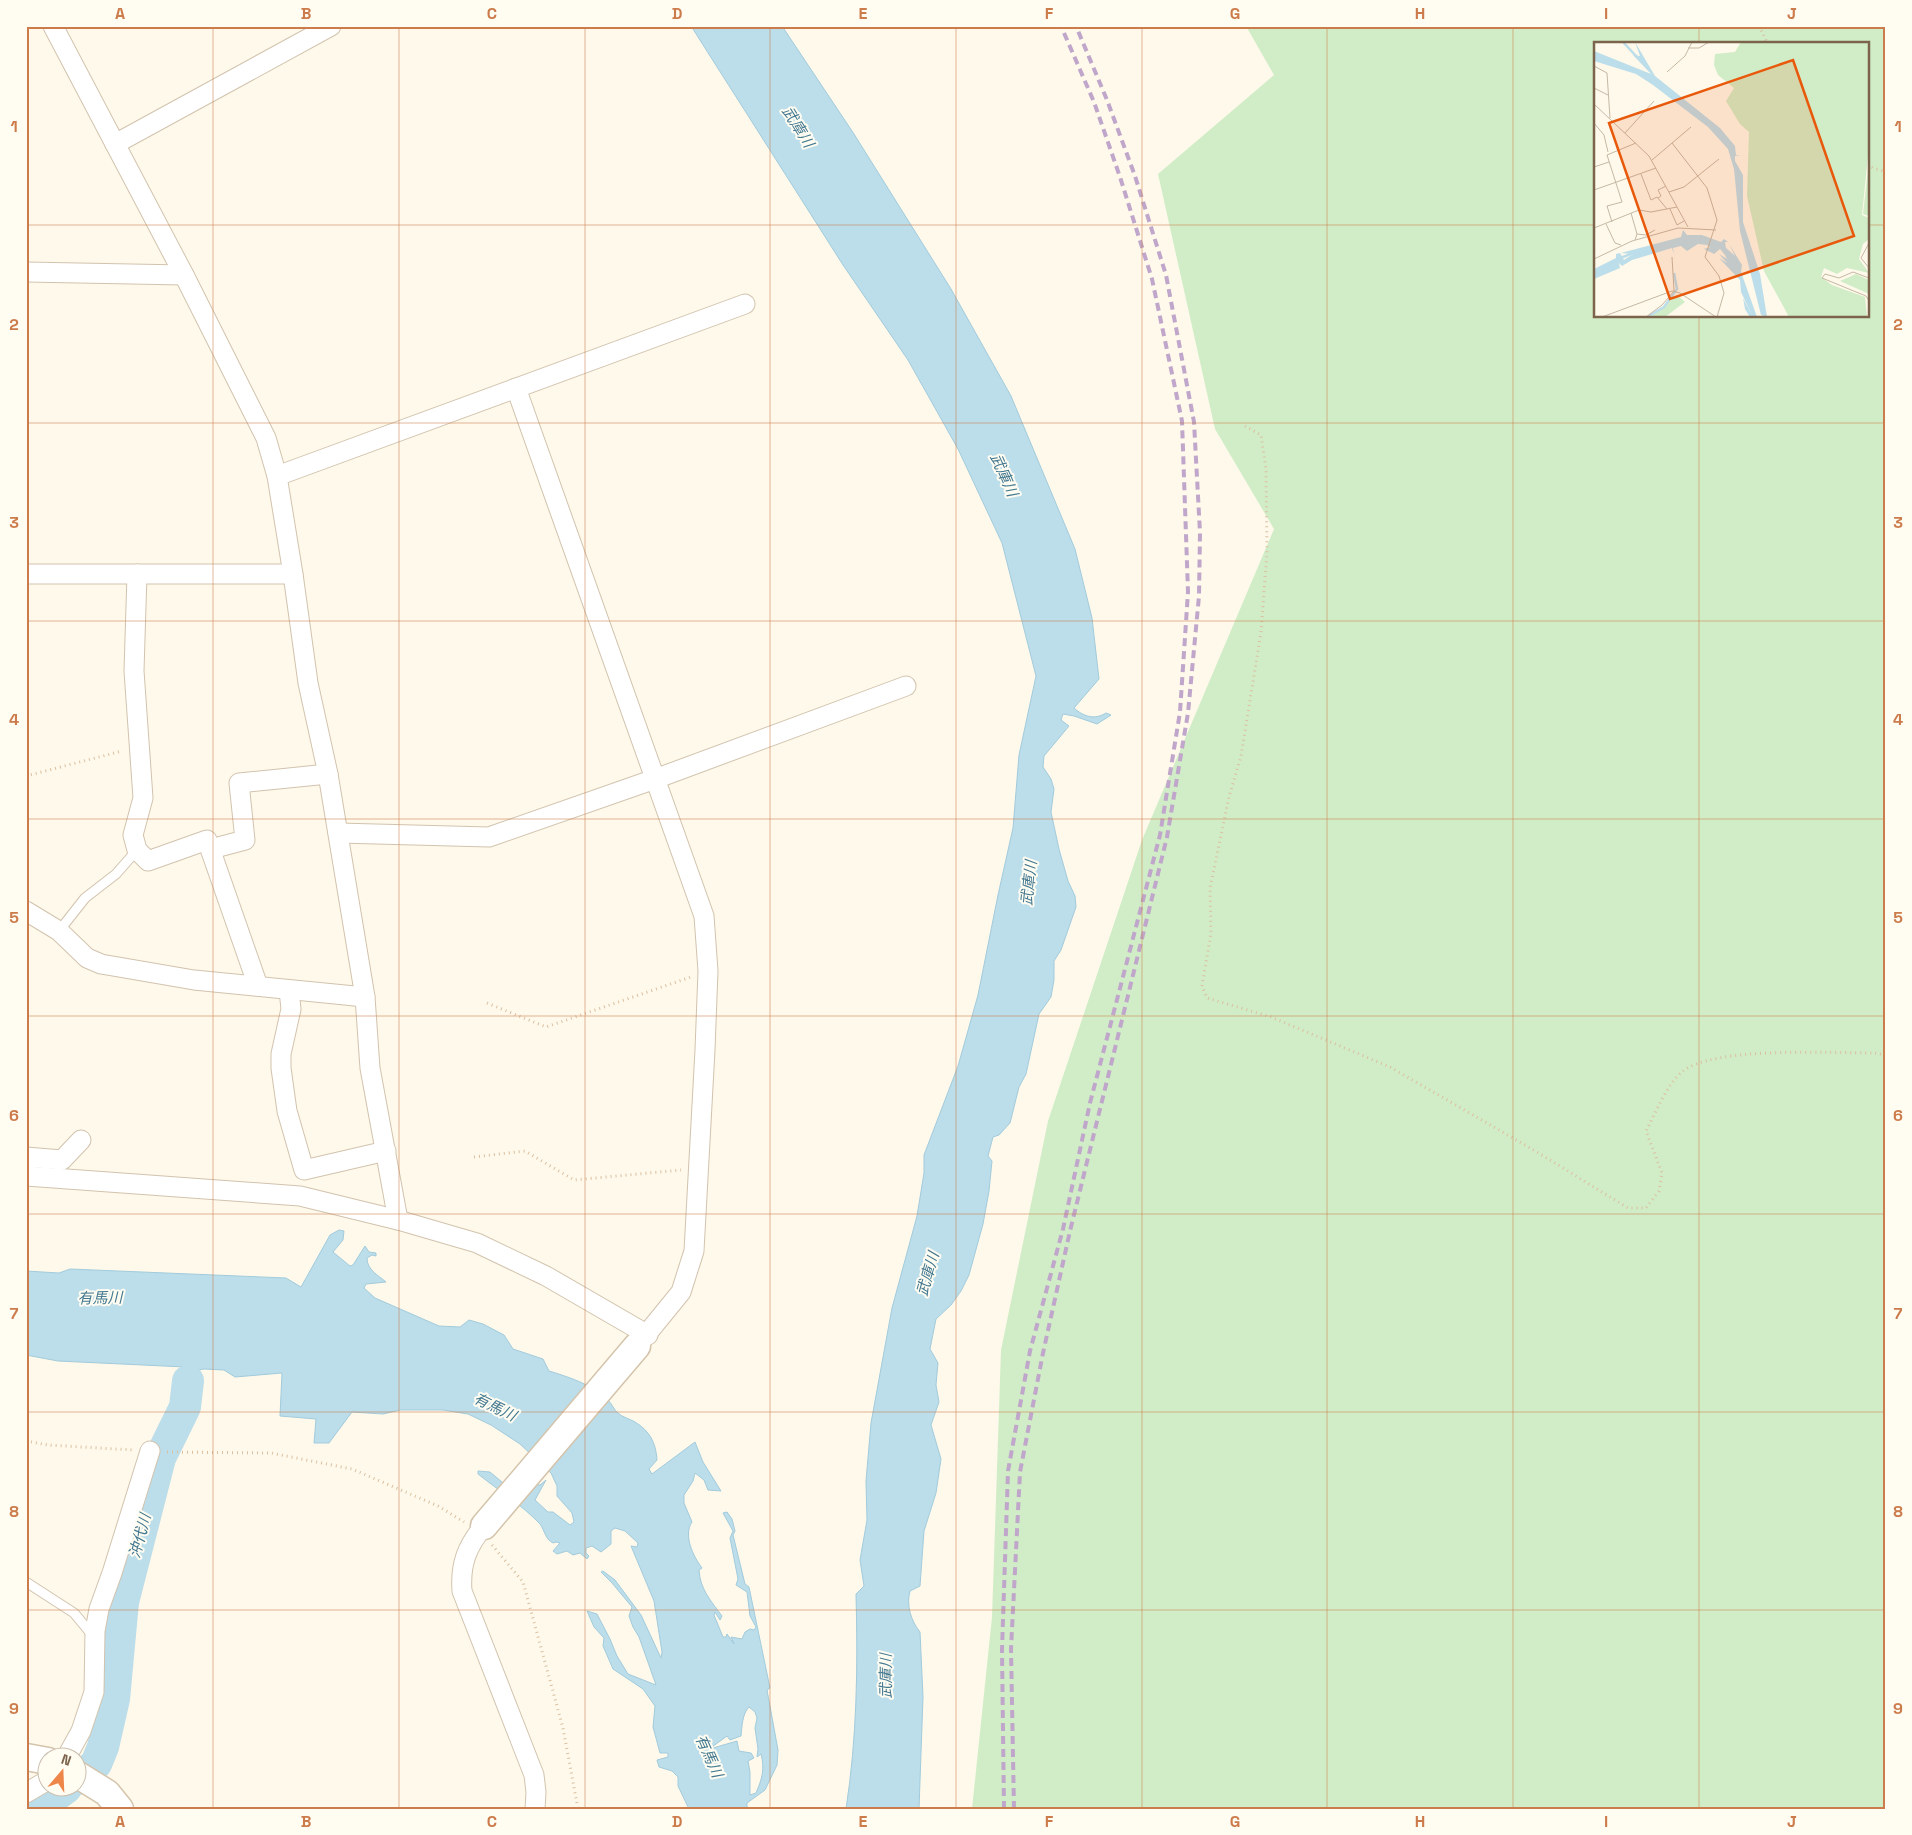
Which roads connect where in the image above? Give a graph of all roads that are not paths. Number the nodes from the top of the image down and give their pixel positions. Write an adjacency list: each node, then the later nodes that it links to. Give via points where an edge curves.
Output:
1 (53, 26): 3 (street)
2 (331, 26): 3 (street)
3 (115, 144): 5 (street)
4 (26, 272): 5 (street)
5 (184, 275): 8 (street, via 266,438)
6 (744, 304): 7 (street)
7 (516, 388): 8 (street); 14 (street)
8 (277, 476): 11 (street)
9 (26, 574): 10 (street)
10 (138, 574): 11 (street); 17 (street, via 134,671 143,798 133,835)
11 (293, 574): 13 (street, via 308,683)
12 (906, 686): 14 (street)
13 (328, 774): 15 (street); 16 (street, via 239,784 245,840)
14 (655, 779): 15 (street, via 489,837); 28 (street, via 704,916 708,972 694,1251 681,1292)
15 (338, 833): 22 (street)
16 (211, 849): 17 (street, via 207,840 148,861); 20 (street)
17 (137, 850): 19 (lane, via 116,874 85,898)
18 (26, 912): 19 (street)
19 (59, 931): 20 (street, via 87,958 101,964 194,980)
20 (258, 986): 21 (street)
21 (289, 990): 22 (street); 24 (street, via 291,1009 281,1068 287,1111 304,1170)
22 (366, 997): 24 (street, via 370,1068)
23 (81, 1140): 25 (street, via 62,1160)
24 (386, 1151): 27 (street)
25 (26, 1157)
26 (26, 1176): 27 (street, via 300,1196)
27 (398, 1220): 28 (street, via 476,1243 546,1276)
28 (642, 1341): 30 (street)
29 (153, 1451): 32 (street, via 99,1610)
30 (481, 1528): 38 (street, via 466,1551 462,1590 534,1775)
31 (26, 1582): 32 (lane, via 74,1613)
32 (95, 1639): 33 (street, via 94,1692 82,1731)
33 (72, 1748)
34 (88, 1782): 37 (street)
35 (38, 1786): 36 (street)
36 (26, 1793)
37 (114, 1801)
38 (535, 1809)

